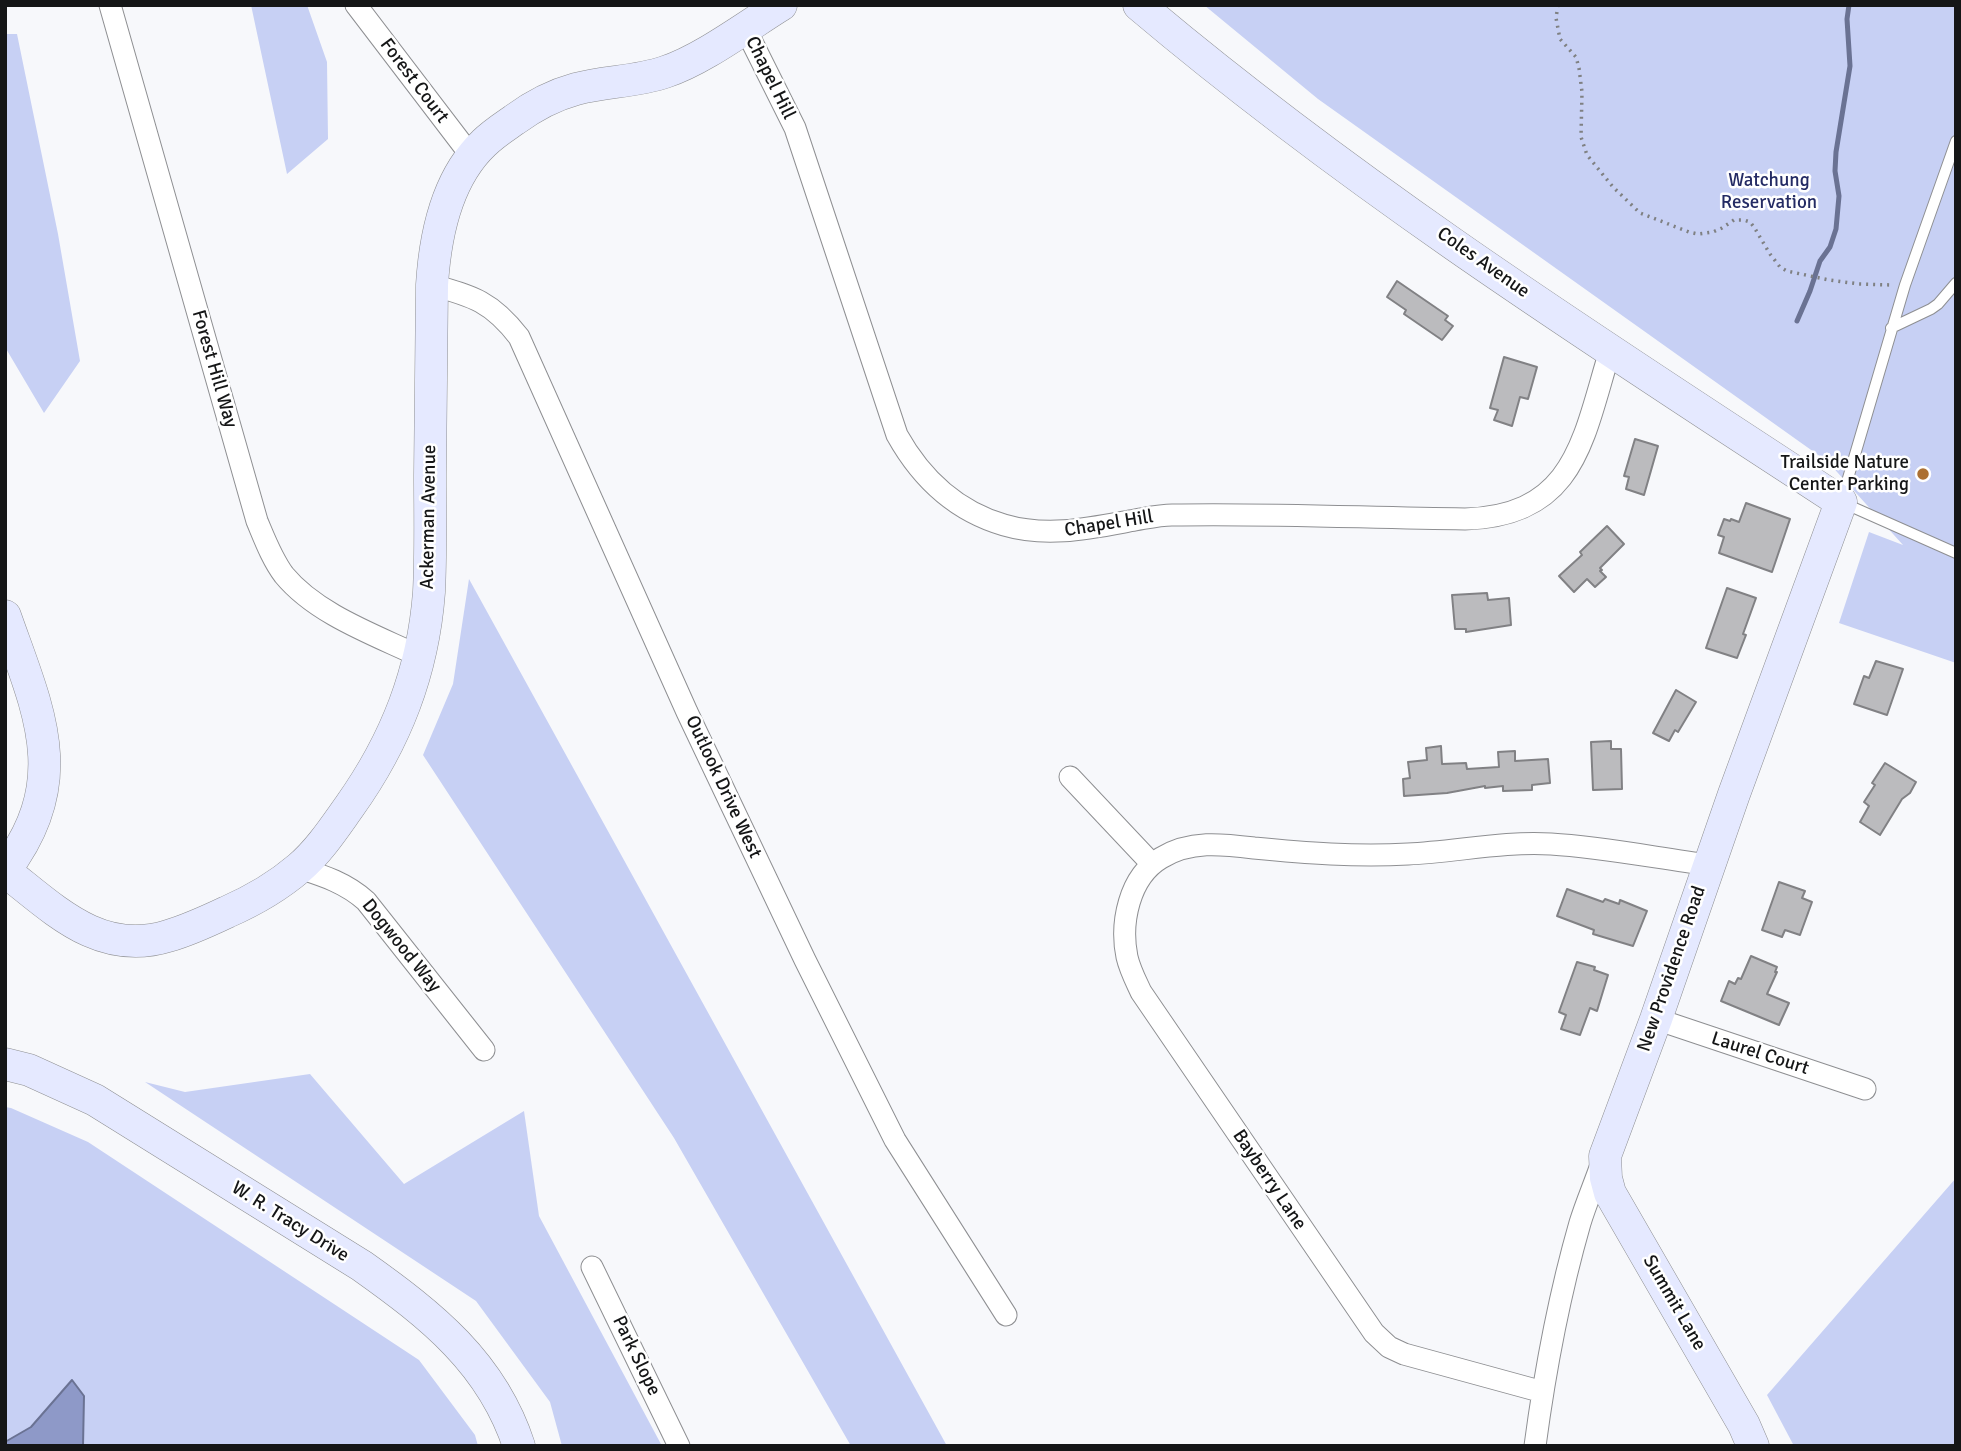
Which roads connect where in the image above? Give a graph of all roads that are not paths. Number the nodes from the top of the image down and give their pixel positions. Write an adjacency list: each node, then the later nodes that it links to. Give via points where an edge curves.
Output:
1 (110, 5): 15 (street, Forest Hill Way, via 253,508 270,553 285,576 315,603)
2 (356, 5): 7 (street, Forest Court)
3 (781, 5): 5 (street, Ackerman Avenue)
4 (1139, 5): 11 (street, Coles Avenue, via 1342,165)
5 (745, 28): 7 (street, Ackerman Avenue, via 667,72 579,89 542,102 500,130); 11 (street, Chapel Hill, via 795,128 897,435 941,492 988,519 1023,530 1058,532 1168,514 1465,519 1512,513 1553,488 1574,460)
6 (1956, 141): 10 (lane)
7 (472, 157): 9 (street, Ackerman Avenue, via 448,201 434,255)
8 (1956, 283): 10 (lane, via 1931,309)
9 (432, 285): 15 (street, Ackerman Avenue, via 429,581); 27 (street, Outlook Drive West, via 486,304 519,337 805,960 895,1140)
10 (1891, 328): 12 (lane)
11 (1610, 351): 12 (street, Coles Avenue)
12 (1841, 502): 13 (lane); 18 (street, New Providence Road)
13 (1956, 553)
14 (5, 615): 20 (street, via 38,709 46,750 37,816)
15 (419, 656): 19 (street, Ackerman Avenue, via 407,701 384,753 320,846)
16 (1070, 777): 17 (street)
17 (1152, 864): 18 (street, Bayberry Lane, via 1185,847 1219,844 1324,855 1549,844); 28 (street, Bayberry Lane, via 1134,888 1126,921 1127,956 1141,992 1374,1333 1405,1354)
18 (1709, 865): 21 (street, New Providence Road)
19 (299, 868): 20 (street, Ackerman Avenue, via 264,892 197,926 167,937 131,942 79,927); 22 (street, Dogwood Way, via 331,878 366,901)
20 (5, 870)
21 (1656, 1019): 24 (street, Laurel Court); 25 (street, New Providence Road)
22 (484, 1050)
23 (5, 1064): 29 (street, W. R. Tracy Drive, via 95,1100 404,1296 467,1353 493,1391)
24 (1865, 1089)
25 (1605, 1156): 28 (street, New Providence Road, via 1568,1269); 32 (street, Summit Lane, via 1610,1193)
26 (592, 1267): 30 (street, Park Slope)
27 (1006, 1315)
28 (1543, 1392): 31 (street, New Providence Road)
29 (519, 1446)
30 (679, 1446)
31 (1535, 1446)
32 (1754, 1446)

